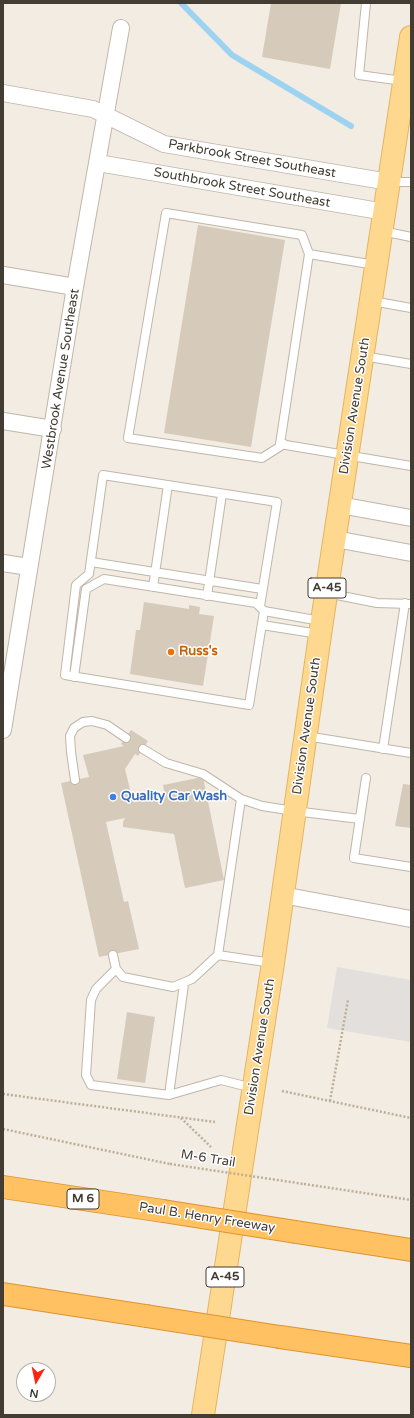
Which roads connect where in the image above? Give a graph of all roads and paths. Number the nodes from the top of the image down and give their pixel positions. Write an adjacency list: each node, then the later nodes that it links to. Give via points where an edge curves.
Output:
1 (366, 3): 4 (lane, via 359,75)
2 (121, 28): 6 (street, Westbrook Avenue Southeast)
3 (411, 37): 4 (main road, Division Avenue South / A-45)
4 (407, 70): 8 (main road, Division Avenue South / A-45)
5 (3, 93): 6 (street, Parkbrook Street Southeast, via 82,106)
6 (107, 116): 7 (street, Westbrook Avenue Southeast); 8 (street, Parkbrook Street Southeast, via 164,144)
7 (98, 163): 10 (street, Southbrook Street Southeast); 15 (street, Westbrook Avenue Southeast)
8 (389, 182): 9 (lane); 10 (main road, Division Avenue South / A-45)
9 (411, 182)
10 (383, 222): 11 (lane); 13 (main road, Division Avenue South / A-45)
11 (411, 237)
12 (309, 254): 13 (lane); 22 (lane, via 280,444); 22 (lane, via 302,236 166,213 128,438 262,458)
13 (377, 265): 16 (main road, Division Avenue South / A-45)
14 (3, 275): 15 (street)
15 (76, 286): 21 (street, Westbrook Avenue Southeast)
16 (371, 301): 17 (lane); 18 (main road, Division Avenue South / A-45)
17 (411, 308)
18 (362, 356): 19 (lane); 23 (main road, Division Avenue South / A-45)
19 (411, 364)
20 (3, 421): 21 (street)
21 (53, 429): 33 (street, Westbrook Avenue Southeast)
22 (284, 444): 23 (lane)
23 (348, 456): 24 (lane); 27 (main road, Division Avenue South / A-45)
24 (411, 466)
25 (168, 485): 26 (lane); 31 (lane, via 103,475); 34 (lane)
26 (222, 494): 35 (lane); 37 (lane, via 277,502)
27 (340, 506): 28 (street); 29 (main road, Division Avenue South / A-45)
28 (411, 518)
29 (335, 539): 30 (street); 38 (main road, Division Avenue South / A-45)
30 (411, 553)
31 (90, 562): 34 (lane); 44 (lane, via 89,574 76,585 65,675)
32 (3, 563): 33 (street)
33 (29, 567): 45 (street, Westbrook Avenue Southeast)
34 (155, 572): 35 (lane); 36 (lane)
35 (209, 581): 37 (lane); 39 (lane)
36 (153, 587): 39 (lane); 44 (lane, via 104,579 86,589)
37 (262, 589): 41 (lane)
38 (326, 593): 40 (lane, via 377,603); 43 (main road, Division Avenue South / A-45)
39 (207, 596): 41 (lane, via 256,603)
40 (408, 603): 49 (lane)
41 (262, 609): 42 (lane); 43 (lane)
42 (262, 625): 43 (lane); 44 (lane, via 249,705)
43 (321, 628): 46 (main road, Division Avenue South / A-45)
44 (74, 677)
45 (3, 730)
46 (305, 736): 49 (lane); 54 (main road, Division Avenue South / A-45)
47 (126, 738): 52 (lane, via 107,725 92,721 83,722 74,728 70,736 70,752)
48 (143, 749): 53 (lane, via 166,763 203,774)
49 (383, 749): 50 (lane)
50 (411, 753)
51 (366, 778): 55 (lane)
52 (75, 780)
53 (241, 800): 54 (lane); 60 (lane)
54 (294, 811): 55 (lane); 57 (main road, Division Avenue South / A-45)
55 (360, 819): 56 (lane, via 354,858)
56 (411, 867)
57 (282, 895): 58 (street); 61 (main road, Division Avenue South / A-45)
58 (411, 919)
59 (113, 955): 62 (lane)
60 (218, 955): 61 (lane); 63 (lane)
61 (273, 963): 65 (main road, Division Avenue South / A-45)
62 (116, 969): 63 (lane, via 126,979 173,987); 68 (lane, via 96,989 91,1000 86,1076 91,1085)
63 (184, 984): 68 (lane)
64 (348, 1000): 69 (path)
65 (254, 1088): 68 (lane, via 221,1080); 80 (main road, Division Avenue South / A-45)
66 (282, 1091): 69 (path)
67 (3, 1094): 70 (path)
68 (169, 1095)
69 (330, 1101): 71 (path)
70 (181, 1118): 72 (path); 74 (path, M-6 Trail)
71 (411, 1118)
72 (215, 1122)
73 (3, 1129): 76 (path, M-6 Trail, bridge, via 170,1164)
74 (211, 1147)
75 (3, 1186): 77 (highway, Paul B. Henry Freeway / M 6, bridge)
76 (411, 1200)
77 (411, 1250)
78 (3, 1294): 79 (highway, bridge)
79 (411, 1356)
80 (203, 1415)

